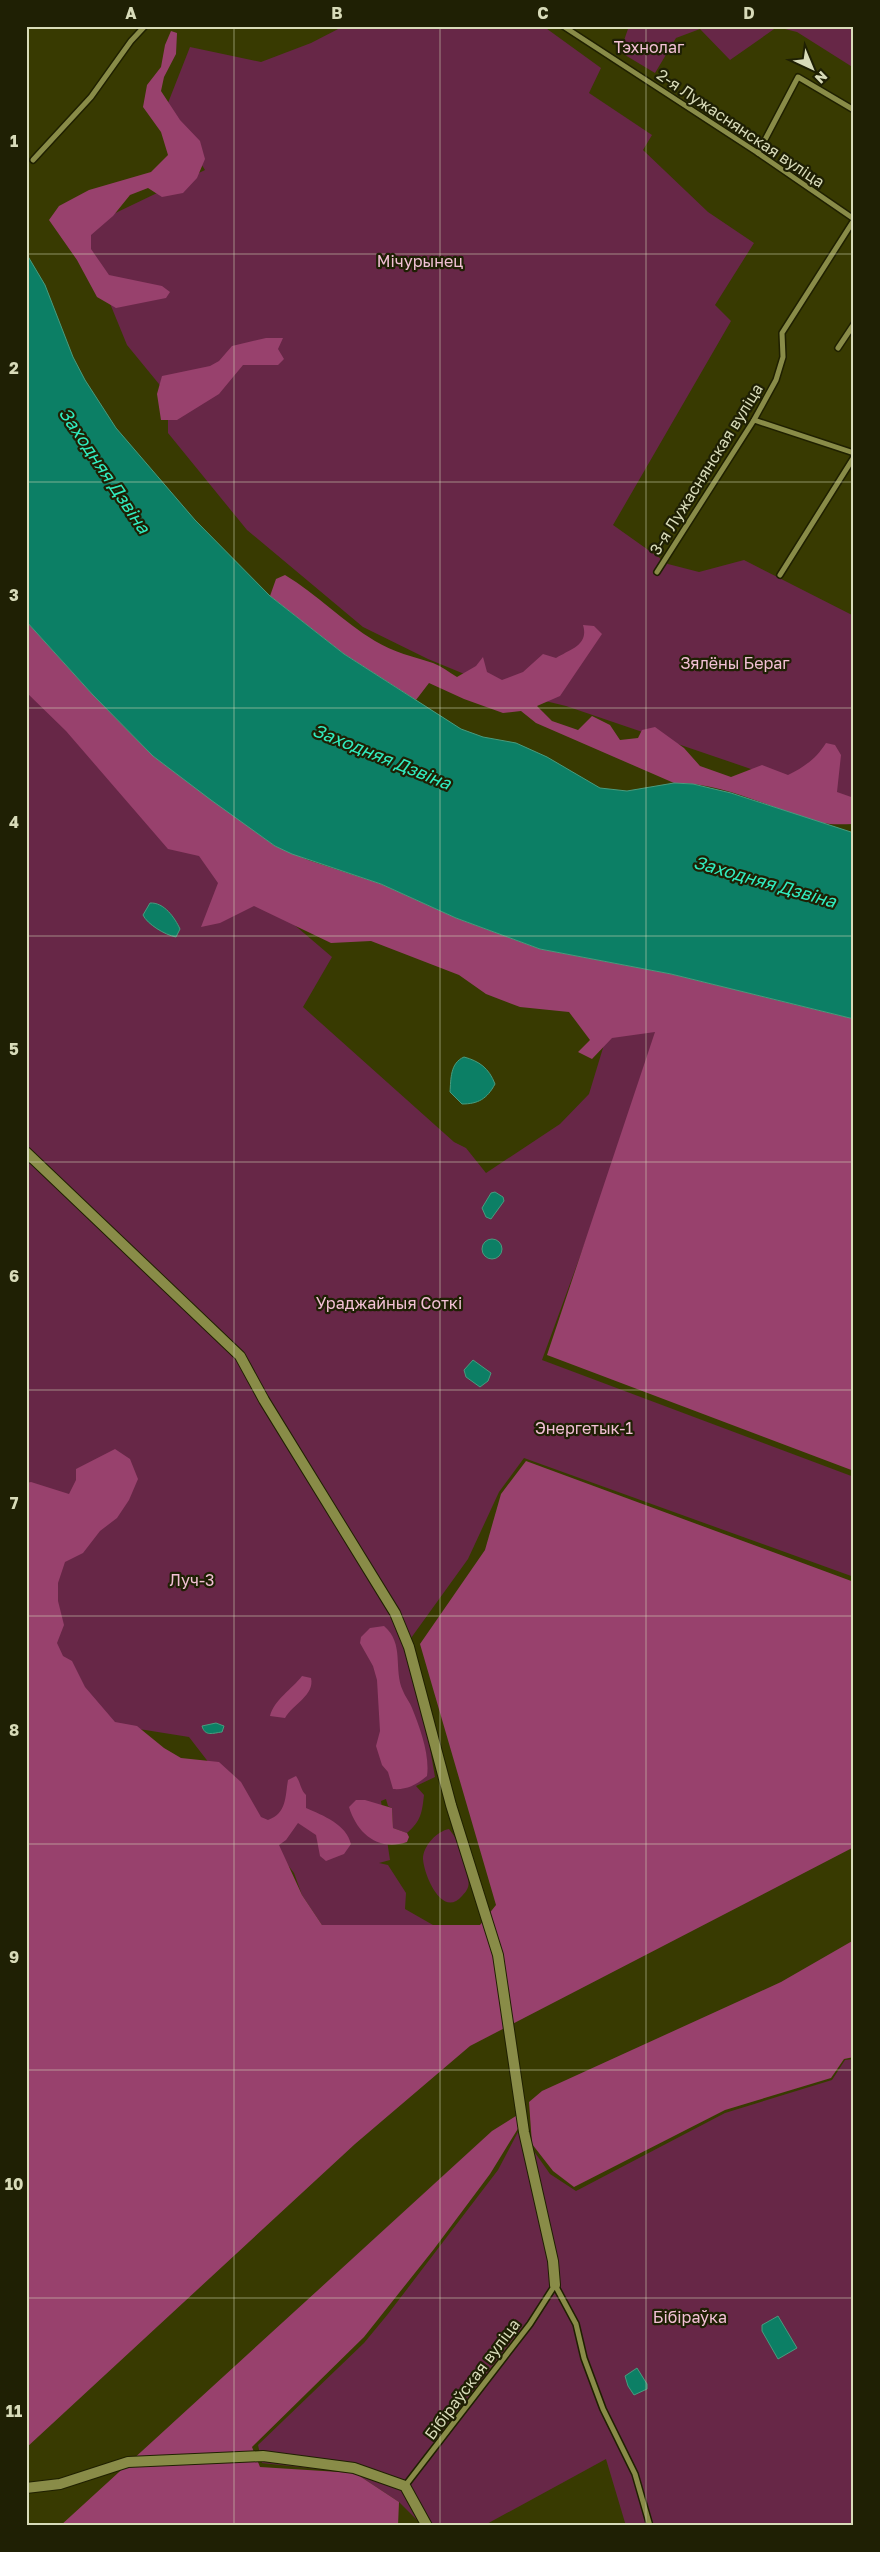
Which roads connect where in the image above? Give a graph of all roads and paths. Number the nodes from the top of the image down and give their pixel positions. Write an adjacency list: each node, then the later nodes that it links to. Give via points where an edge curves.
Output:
1 (145, 26): 5 (street, via 91,97)
2 (563, 26): 4 (street, 2-я Лужаснянская вуліца)
3 (854, 110): 4 (street, via 798,77)
4 (758, 152): 6 (street, 2-я Лужаснянская вуліца)
5 (33, 160)
6 (854, 219): 9 (street, 3-я Лужаснянская вуліца, via 782,333 783,356 776,380)
7 (854, 324): 8 (street)
8 (838, 348)
9 (754, 420): 10 (street); 12 (street, 3-я Лужаснянская вуліца)
10 (854, 453)
11 (854, 457): 13 (street)
12 (657, 572)
13 (780, 576)
14 (26, 1152): 15 (street, via 240,1356 396,1613 498,1955 524,2132 553,2261)
15 (555, 2285): 16 (street, Бібіраўская вуліца, via 530,2324); 19 (street, via 576,2324 584,2358 603,2409 635,2474)
16 (404, 2486): 17 (street, via 354,2468 263,2456 128,2462 60,2484); 18 (street)
17 (26, 2488)
18 (427, 2526)
19 (650, 2526)

